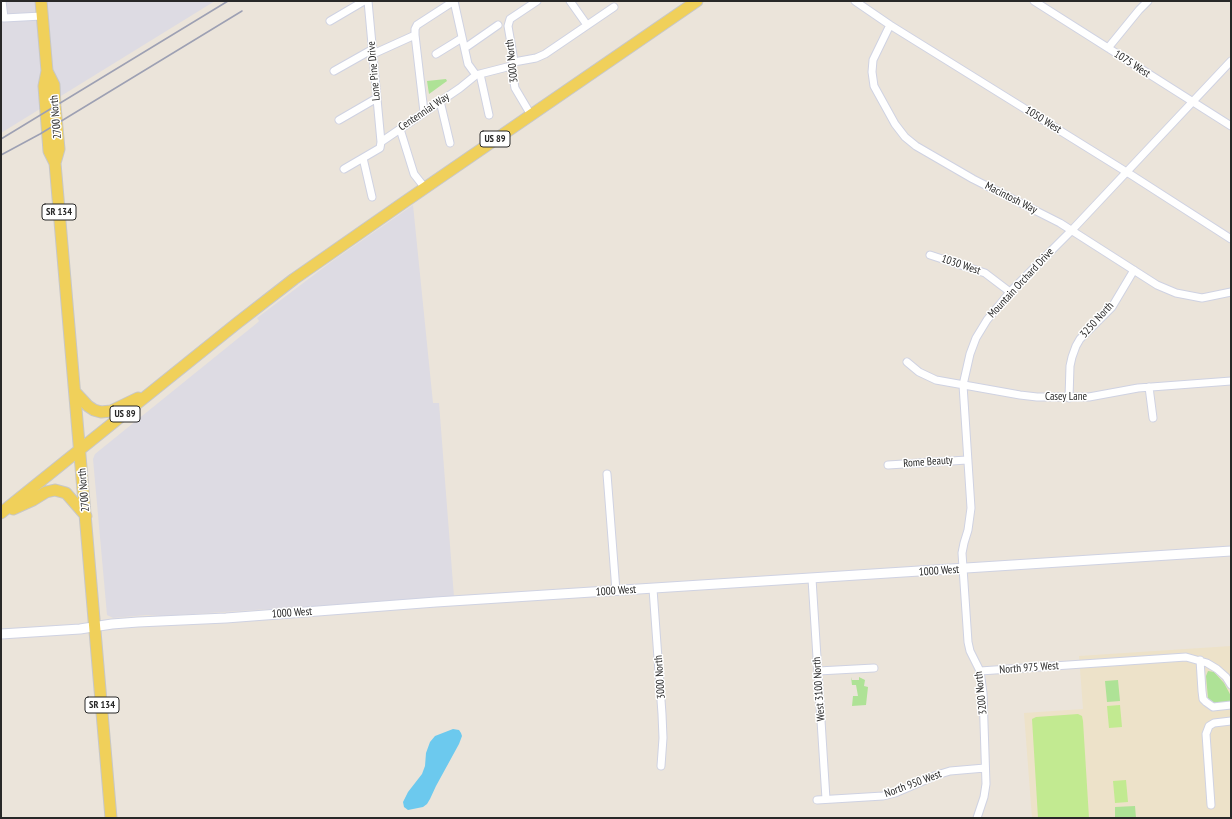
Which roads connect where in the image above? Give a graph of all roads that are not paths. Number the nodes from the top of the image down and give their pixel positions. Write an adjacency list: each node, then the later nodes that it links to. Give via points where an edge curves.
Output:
1 (2, 1): 13 (street, via 4,18)
2 (41, 1): 13 (main road, 2700 North / SR 134)
3 (364, 1): 14 (street)
4 (368, 1): 22 (street, Lone Pine Drive)
5 (454, 1): 18 (street, via 417,25); 19 (street)
6 (537, 1): 25 (street, 3000 North, via 510,19 508,26)
7 (570, 1): 16 (street)
8 (697, 1): 33 (main road, US 89)
9 (855, 1): 17 (street, 1050 West)
10 (1034, 1): 21 (street, 1075 West)
11 (1148, 1): 21 (street)
12 (614, 6): 16 (street, Centennial Way)
13 (42, 16): 54 (main road, 2700 North / SR 134, via 47,71 54,85 59,149 55,163)
14 (330, 21)
15 (498, 25): 20 (street)
16 (587, 25): 25 (street, Centennial Way, via 540,56)
17 (890, 25): 41 (street, 1050 West); 44 (street, Macintosh Way, via 873,60 872,72 874,86 905,137 973,179)
18 (415, 35): 22 (street); 31 (street)
19 (462, 38): 20 (street); 23 (street)
20 (465, 48): 27 (street, via 468,64)
21 (1108, 48): 30 (street, 1075 West)
22 (373, 51): 26 (street); 28 (street, Lone Pine Drive)
23 (436, 54)
24 (1231, 61): 30 (street, Mountain Orchard Drive)
25 (513, 64): 27 (street, Centennial Way); 33 (street, 3000 North, via 515,88)
26 (334, 71)
27 (478, 75): 29 (street, Centennial Way); 32 (street)
28 (377, 98): 34 (street); 37 (street, Lone Pine Drive)
29 (440, 101): 31 (street, Centennial Way); 38 (street)
30 (1192, 102): 35 (street, 1075 West); 41 (street, Mountain Orchard Drive)
31 (424, 112): 36 (street, Centennial Way)
32 (490, 115)
33 (531, 115): 42 (main road, US 89)
34 (339, 120)
35 (1231, 126)
36 (400, 129): 37 (street, Centennial Way); 42 (street, via 414,174)
37 (381, 142): 39 (street, Centennial Way, via 380,148)
38 (450, 143)
39 (363, 158): 40 (street, Centennial Way); 43 (street)
40 (344, 169)
41 (1126, 172): 44 (street, Mountain Orchard Drive); 45 (street, 1050 West)
42 (425, 188): 55 (main road, US 89, via 294,279)
43 (372, 197)
44 (1072, 230): 47 (street, Macintosh Way); 48 (street, Mountain Orchard Drive)
45 (1231, 239)
46 (930, 255): 48 (street, 1030 West, via 984,273)
47 (1134, 270): 49 (street, Macintosh Way, via 1157,285 1176,293 1202,298); 56 (street, 3250 North, via 1112,307 1076,346 1070,366)
48 (1010, 292): 52 (street, Mountain Orchard Drive, via 976,338)
49 (1231, 292)
50 (907, 362): 52 (street, Casey Lane, via 928,377)
51 (1231, 381): 53 (street, Casey Lane)
52 (963, 385): 56 (street, Casey Lane, via 1020,395); 59 (street, Mountain Orchard Drive)
53 (1150, 387): 56 (street, Casey Lane); 57 (street)
54 (75, 392): 55 (main road, via 97,412 113,410); 58 (main road, 2700 North / SR 134)
55 (150, 393): 58 (main road, US 89)
56 (1070, 398)
57 (1153, 418)
58 (80, 450): 62 (main road, US 89); 63 (main road, 2700 North / SR 134)
59 (967, 460): 60 (street, Rome Beauty); 65 (street, Mountain Orchard Drive, via 971,508 962,553)
60 (888, 465)
61 (608, 474): 68 (street)
62 (1, 513): 63 (main road, via 55,490 66,493)
63 (86, 516): 69 (main road, 2700 North / SR 134)
64 (1231, 551): 65 (street, 1000 West)
65 (963, 569): 66 (street, 1000 West); 74 (street, 3200 North, via 968,642 972,657)
66 (812, 579): 67 (street, 1000 West); 73 (street, West 3100 North)
67 (653, 588): 68 (street, 1000 West); 78 (street, 3000 North, via 662,714)
68 (616, 591): 69 (street, 1000 West, via 138,622)
69 (95, 627): 70 (street, 1000 West); 83 (main road, 2700 North / SR 134)
70 (1, 634)
71 (1200, 660): 74 (street, North 975 West, via 1168,657); 75 (street, North 975 West, via 1217,669); 76 (street, via 1202,692 1206,702 1213,707)
72 (874, 668): 73 (street)
73 (818, 671): 81 (street, West 3100 North)
74 (980, 671): 79 (street, 3200 North)
75 (1231, 685)
76 (1231, 705)
77 (1231, 721): 82 (street, via 1214,723 1209,726 1206,734)
78 (661, 766)
79 (986, 768): 81 (street, North 950 West, via 937,774 883,796); 84 (street, 3200 North, via 984,797)
80 (817, 800): 81 (street, North 950 West)
81 (826, 800)
82 (1211, 805)
83 (111, 818)
84 (977, 818)

